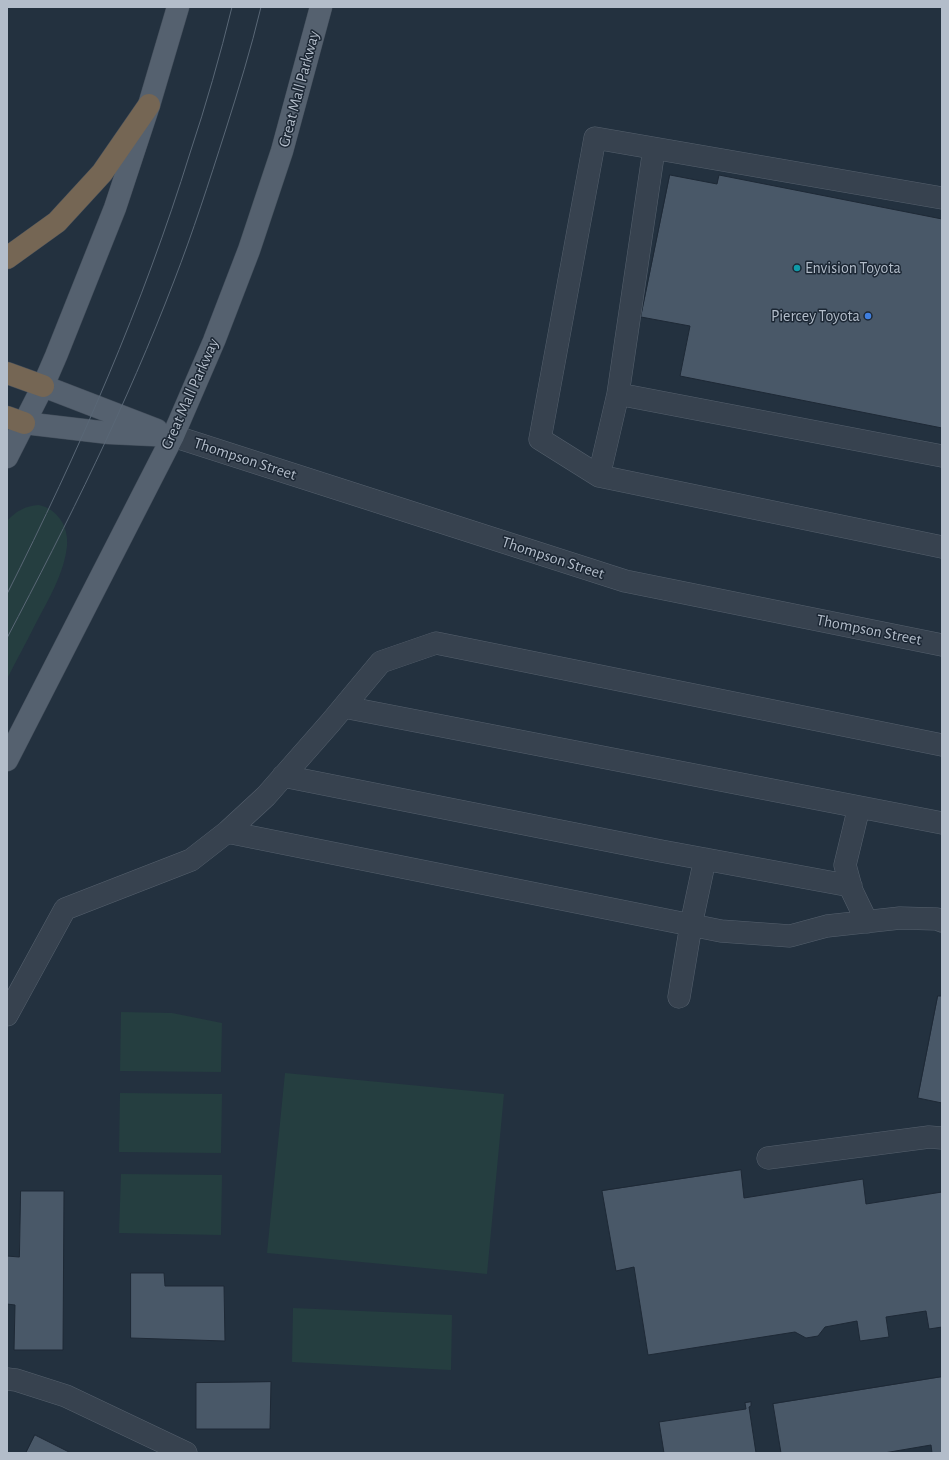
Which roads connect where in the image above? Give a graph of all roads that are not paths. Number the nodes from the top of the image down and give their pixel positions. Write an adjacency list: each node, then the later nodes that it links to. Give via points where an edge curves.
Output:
1 (178, 7): 3 (main road)
2 (321, 7): 11 (main road, Great Mall Parkway, via 282,151 249,250 214,341)
3 (149, 106): 6 (highway, via 102,173 57,222); 8 (main road, via 115,208 78,305)
4 (654, 149): 5 (street); 9 (street); 14 (street, via 595,138 540,439)
5 (942, 198)
6 (7, 258)
7 (7, 373): 8 (highway)
8 (43, 386): 10 (main road); 11 (main road, Thompson Street)
9 (618, 394): 12 (street); 14 (street)
10 (16, 420): 11 (main road, Thompson Street, via 101,432); 13 (main road)
11 (173, 436): 16 (street, Thompson Street, via 625,581); 19 (main road, Great Mall Parkway)
12 (942, 456)
13 (7, 457)
14 (599, 476): 15 (street)
15 (942, 547)
16 (942, 644)
17 (344, 707): 18 (street, via 381,662 436,643); 20 (street); 21 (street)
18 (942, 745)
19 (7, 760)
20 (283, 776): 23 (street, via 266,796); 24 (street)
21 (859, 807): 22 (street); 25 (street, via 845,865)
22 (942, 823)
23 (227, 832): 28 (street); 30 (street, via 191,860 65,909)
24 (705, 859): 25 (street); 28 (street)
25 (851, 886): 27 (street)
26 (942, 920): 27 (street, via 900,918)
27 (867, 922): 28 (street, via 827,926 790,936 720,931)
28 (691, 925): 29 (street)
29 (679, 997)
30 (7, 1015)
31 (942, 1138): 32 (street, via 929,1137)
32 (768, 1158)
33 (7, 1379): 34 (street, via 66,1396)
34 (186, 1453)

